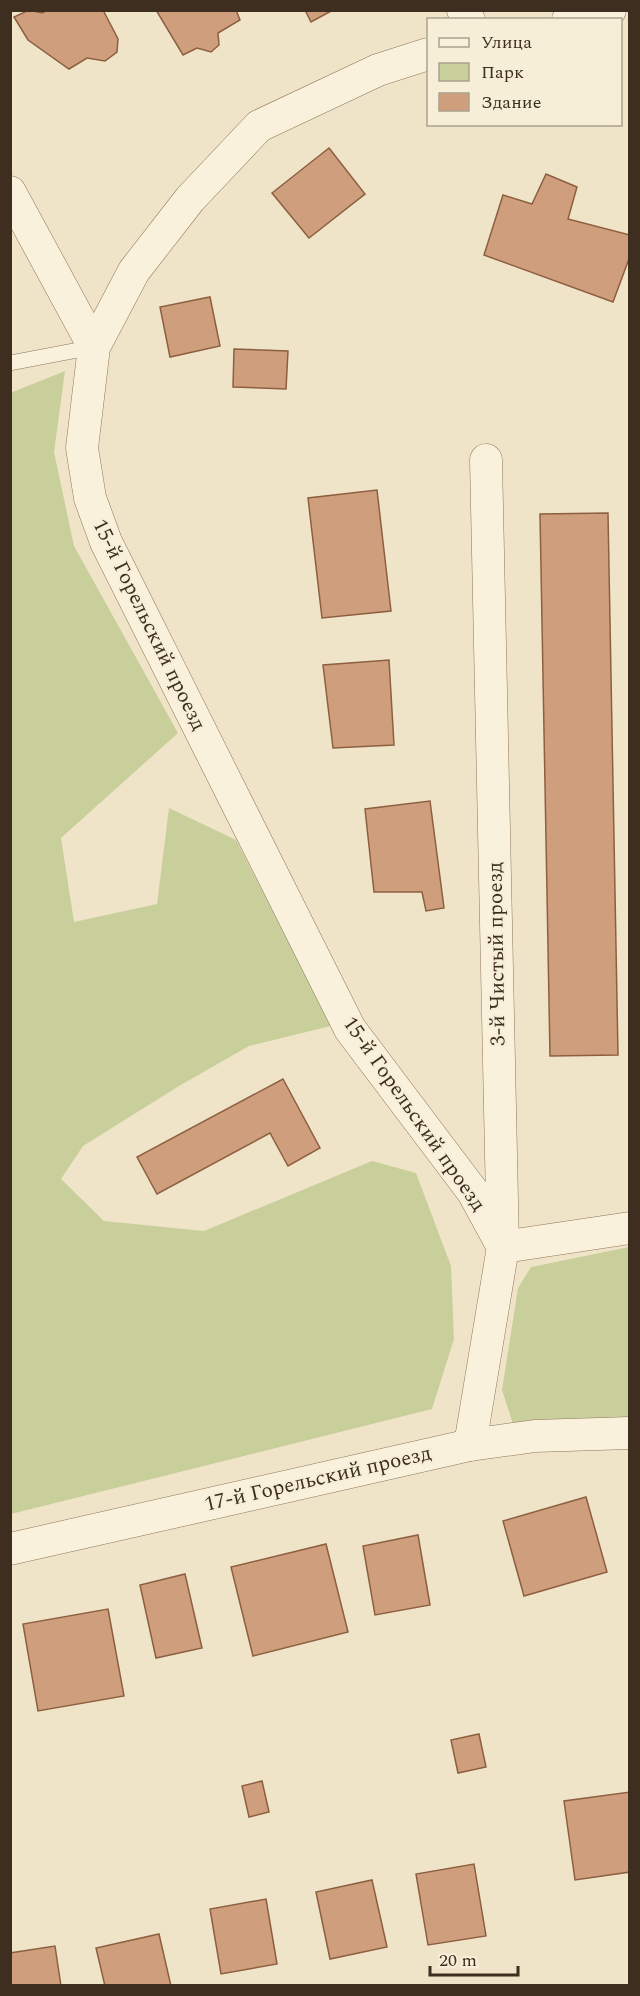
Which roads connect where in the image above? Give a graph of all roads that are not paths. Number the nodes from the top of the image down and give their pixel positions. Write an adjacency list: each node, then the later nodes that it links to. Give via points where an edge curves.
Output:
1 (610, 10): 2 (street)
2 (576, 18)
3 (427, 55): 5 (street, 15-й Горельский проезд, via 378,70 259,126 190,199 134,271)
4 (10, 192): 5 (street)
5 (94, 347): 6 (lane); 9 (street, 15-й Горельский проезд, via 82,448 90,498 106,542 350,1029 473,1192)
6 (10, 363)
7 (486, 460): 9 (street, 3-й Чистый проезд)
8 (630, 1228): 9 (street)
9 (503, 1247): 11 (street, 3-й Чистый проезд)
10 (630, 1433): 11 (street, 17-й Горельский проезд, via 535,1436)
11 (470, 1445): 12 (street, 17-й Горельский проезд)
12 (10, 1549)

